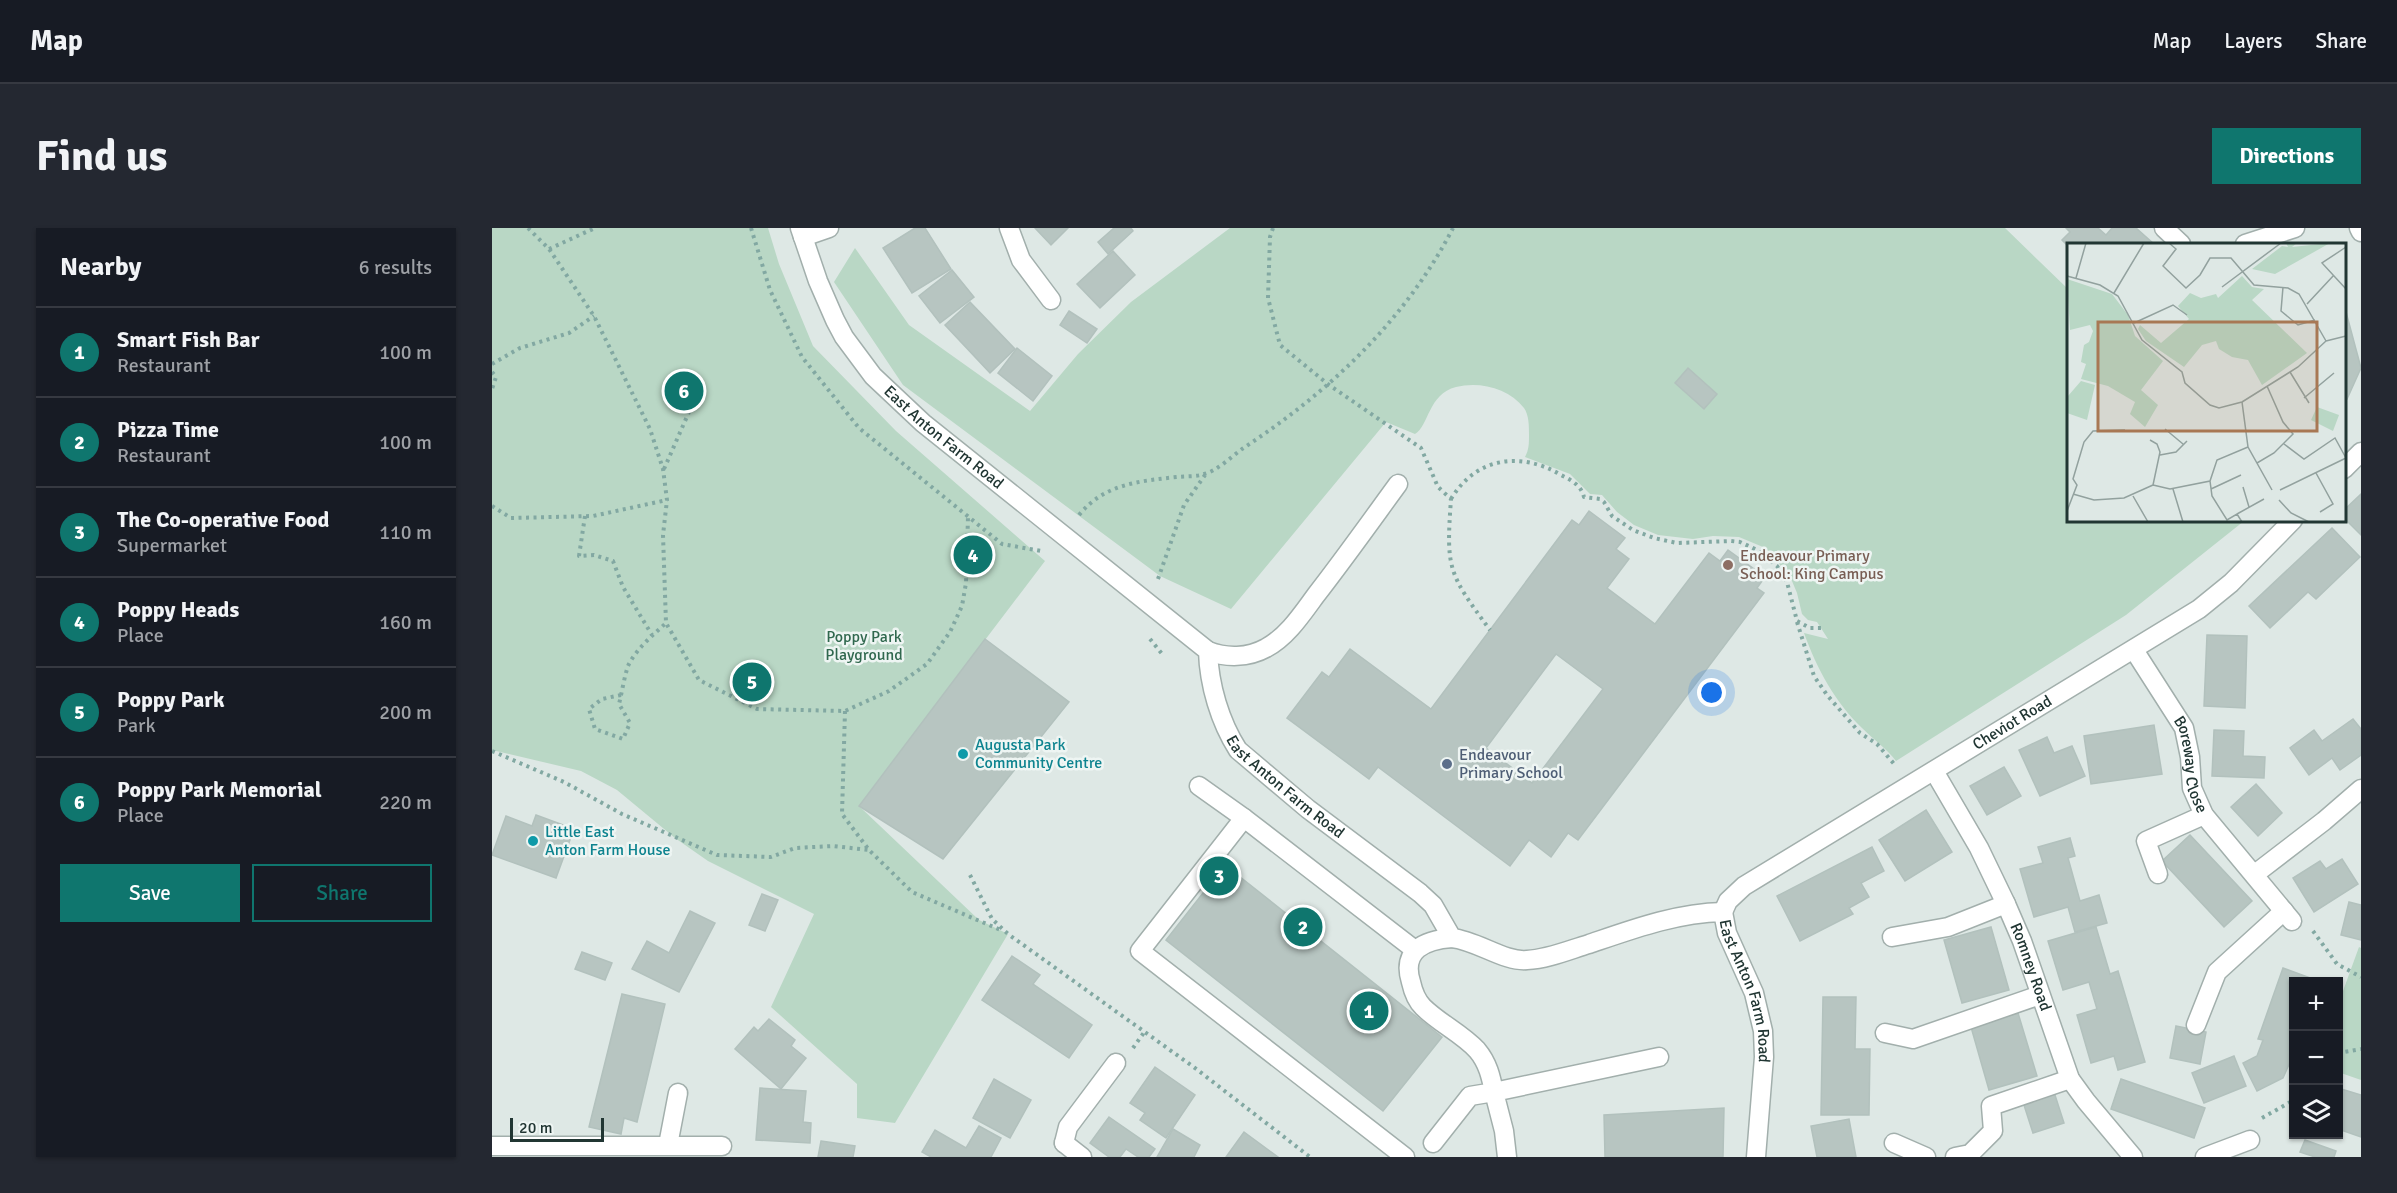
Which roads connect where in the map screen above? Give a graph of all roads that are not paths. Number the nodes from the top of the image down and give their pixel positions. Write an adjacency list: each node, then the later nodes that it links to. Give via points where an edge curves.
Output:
1 (829, 228): 5 (street)
2 (1009, 228): 8 (street, via 1021,260)
3 (2164, 228): 6 (street)
4 (2295, 228): 7 (street)
5 (801, 233): 14 (street, East Anton Farm Road, via 835,320 873,376 923,423)
6 (2180, 243)
7 (2248, 243)
8 (1051, 300)
9 (2361, 452): 10 (street)
10 (2346, 467)
11 (1398, 484): 14 (street, via 1280,639 1252,654 1226,656)
12 (2291, 522): 13 (street, Cheviot Road, via 2212,600)
13 (2134, 650): 15 (street, Cheviot Road); 18 (street, Boreway Close, via 2184,728 2192,788)
14 (1208, 651): 25 (street, East Anton Farm Road, via 1219,709 1238,750 1308,809 1420,893)
15 (1934, 771): 22 (street, Romney Road); 23 (street, Cheviot Road, via 1744,886 1728,901)
16 (1199, 786): 19 (street)
17 (2361, 789): 21 (street)
18 (2204, 815): 20 (street, via 2146,841); 21 (street, Boreway Close)
19 (1244, 818): 26 (street); 42 (street, via 1140,951)
20 (2158, 874)
21 (2255, 874): 28 (street, Boreway Close, via 2288,916 2217,972)
22 (2006, 904): 24 (street, via 1948,927); 27 (street, Romney Road)
23 (1723, 912): 25 (street, East Anton Farm Road, via 1664,920 1560,953 1524,960); 44 (street, East Anton Farm Road, via 1727,933 1754,993 1763,1031)
24 (1892, 937)
25 (1452, 938): 26 (street, via 1431,941)
26 (1415, 950): 33 (street, via 1408,967 1421,1006 1476,1050 1488,1068)
27 (2040, 995): 29 (street, via 1913,1039); 32 (street, Romney Road)
28 (2196, 1025)
29 (1885, 1033)
30 (1659, 1057): 33 (street)
31 (1116, 1063): 41 (street, via 1068,1127 1064,1143)
32 (2070, 1079): 46 (street, via 1991,1106 1994,1131 1970,1154); 47 (street, Romney Road)
33 (1494, 1092): 36 (street, via 1470,1096); 43 (street)
34 (678, 1093): 38 (street)
35 (2250, 1140): 48 (street)
36 (1432, 1143)
37 (1894, 1143): 45 (street)
38 (668, 1145): 39 (street); 40 (street)
39 (492, 1146)
40 (722, 1146)
41 (1082, 1157)
42 (1405, 1157)
43 (1507, 1157)
44 (1756, 1157)
45 (1926, 1157)
46 (1955, 1157)
47 (2133, 1157)
48 (2205, 1157)

